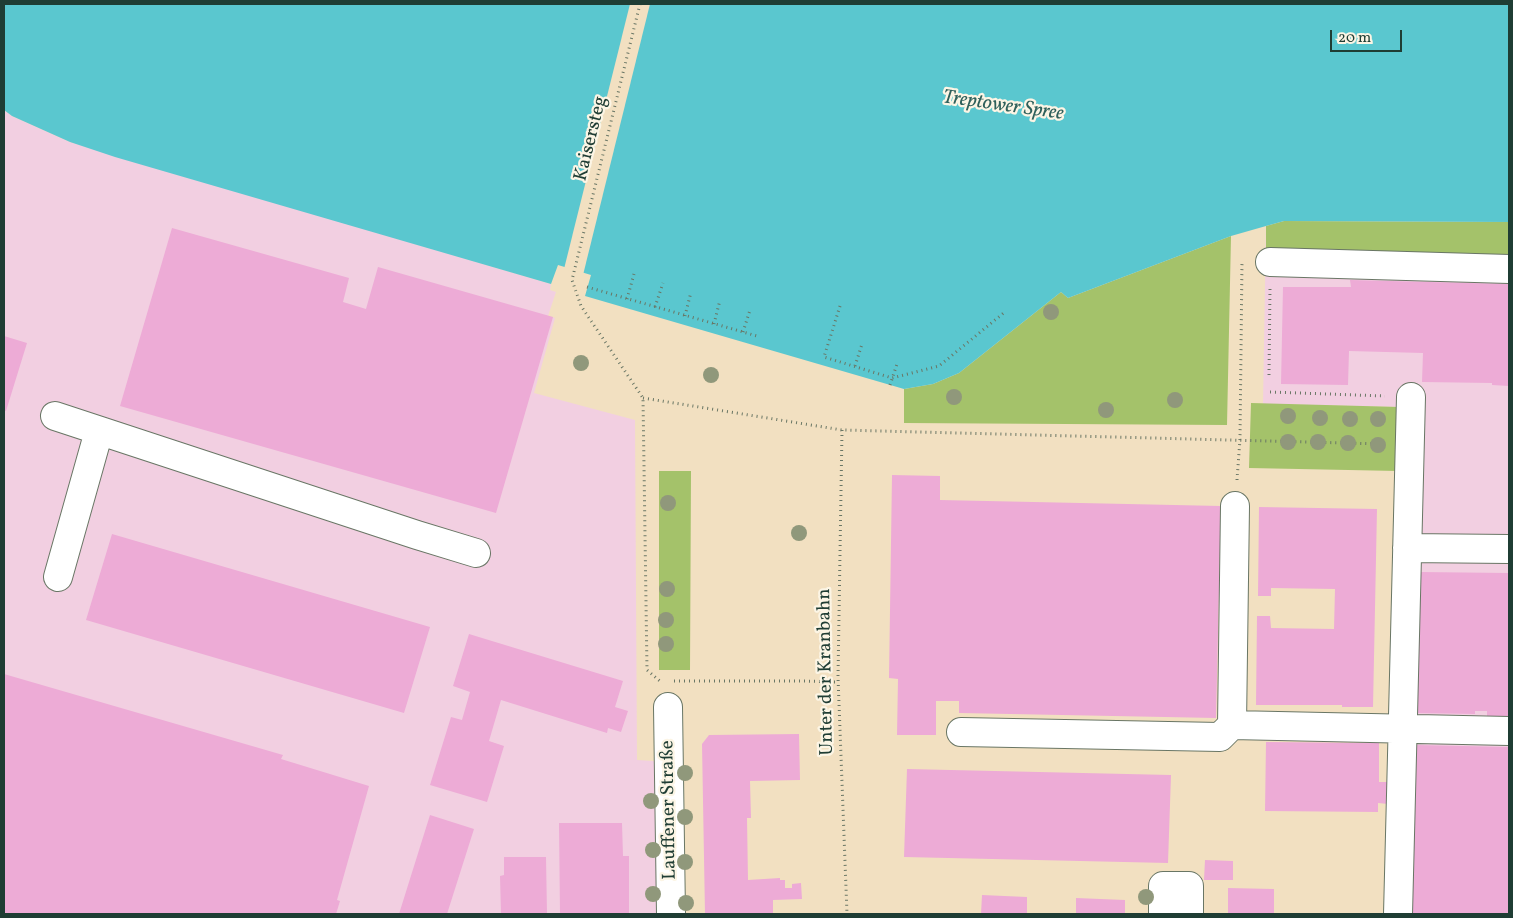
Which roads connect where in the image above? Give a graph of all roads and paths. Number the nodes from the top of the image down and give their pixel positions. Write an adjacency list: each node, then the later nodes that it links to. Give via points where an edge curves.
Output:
1 (640, 4): 27 (path, Kaisersteg, via 572,280 581,306)
2 (1242, 262): 31 (path)
3 (1270, 262): 4 (street); 22 (path)
4 (1509, 269)
5 (634, 274): 9 (path)
6 (663, 283): 12 (path)
7 (587, 288): 9 (path)
8 (692, 292): 15 (path)
9 (627, 299): 12 (path)
10 (720, 300): 16 (path)
11 (840, 306): 21 (path, via 824,357)
12 (656, 307): 15 (path)
13 (750, 310): 17 (path)
14 (1006, 311): 23 (path, via 939,366)
15 (684, 316): 16 (path)
16 (714, 324): 17 (path)
17 (743, 332): 18 (path)
18 (757, 336)
19 (862, 344): 21 (path)
20 (897, 364): 23 (path)
21 (855, 366): 23 (path)
22 (1269, 375)
23 (892, 378): 24 (path)
24 (890, 385)
25 (1270, 392): 26 (path)
26 (1411, 397): 32 (street)
27 (643, 398): 29 (path); 38 (path, via 647,670)
28 (55, 416): 30 (street)
29 (842, 430): 31 (path); 39 (path, Unter der Kranbahn)
30 (99, 431): 36 (street); 37 (street)
31 (1240, 439): 32 (path); 33 (path)
32 (1410, 445): 34 (street)
33 (1235, 506): 41 (street)
34 (1406, 548): 35 (street); 42 (street)
35 (1509, 549)
36 (476, 553)
37 (58, 577)
38 (661, 681): 39 (path); 40 (path)
39 (838, 682): 46 (path, Unter der Kranbahn)
40 (668, 707): 45 (street, Lauffener Straße)
41 (1232, 725): 42 (street); 44 (street, via 1220,737)
42 (1403, 729): 43 (street); 49 (street)
43 (1509, 731)
44 (961, 732)
45 (671, 914)
46 (847, 914)
47 (1163, 914): 48 (street, via 1163,886 1189,886)
48 (1189, 914)
49 (1398, 914)

